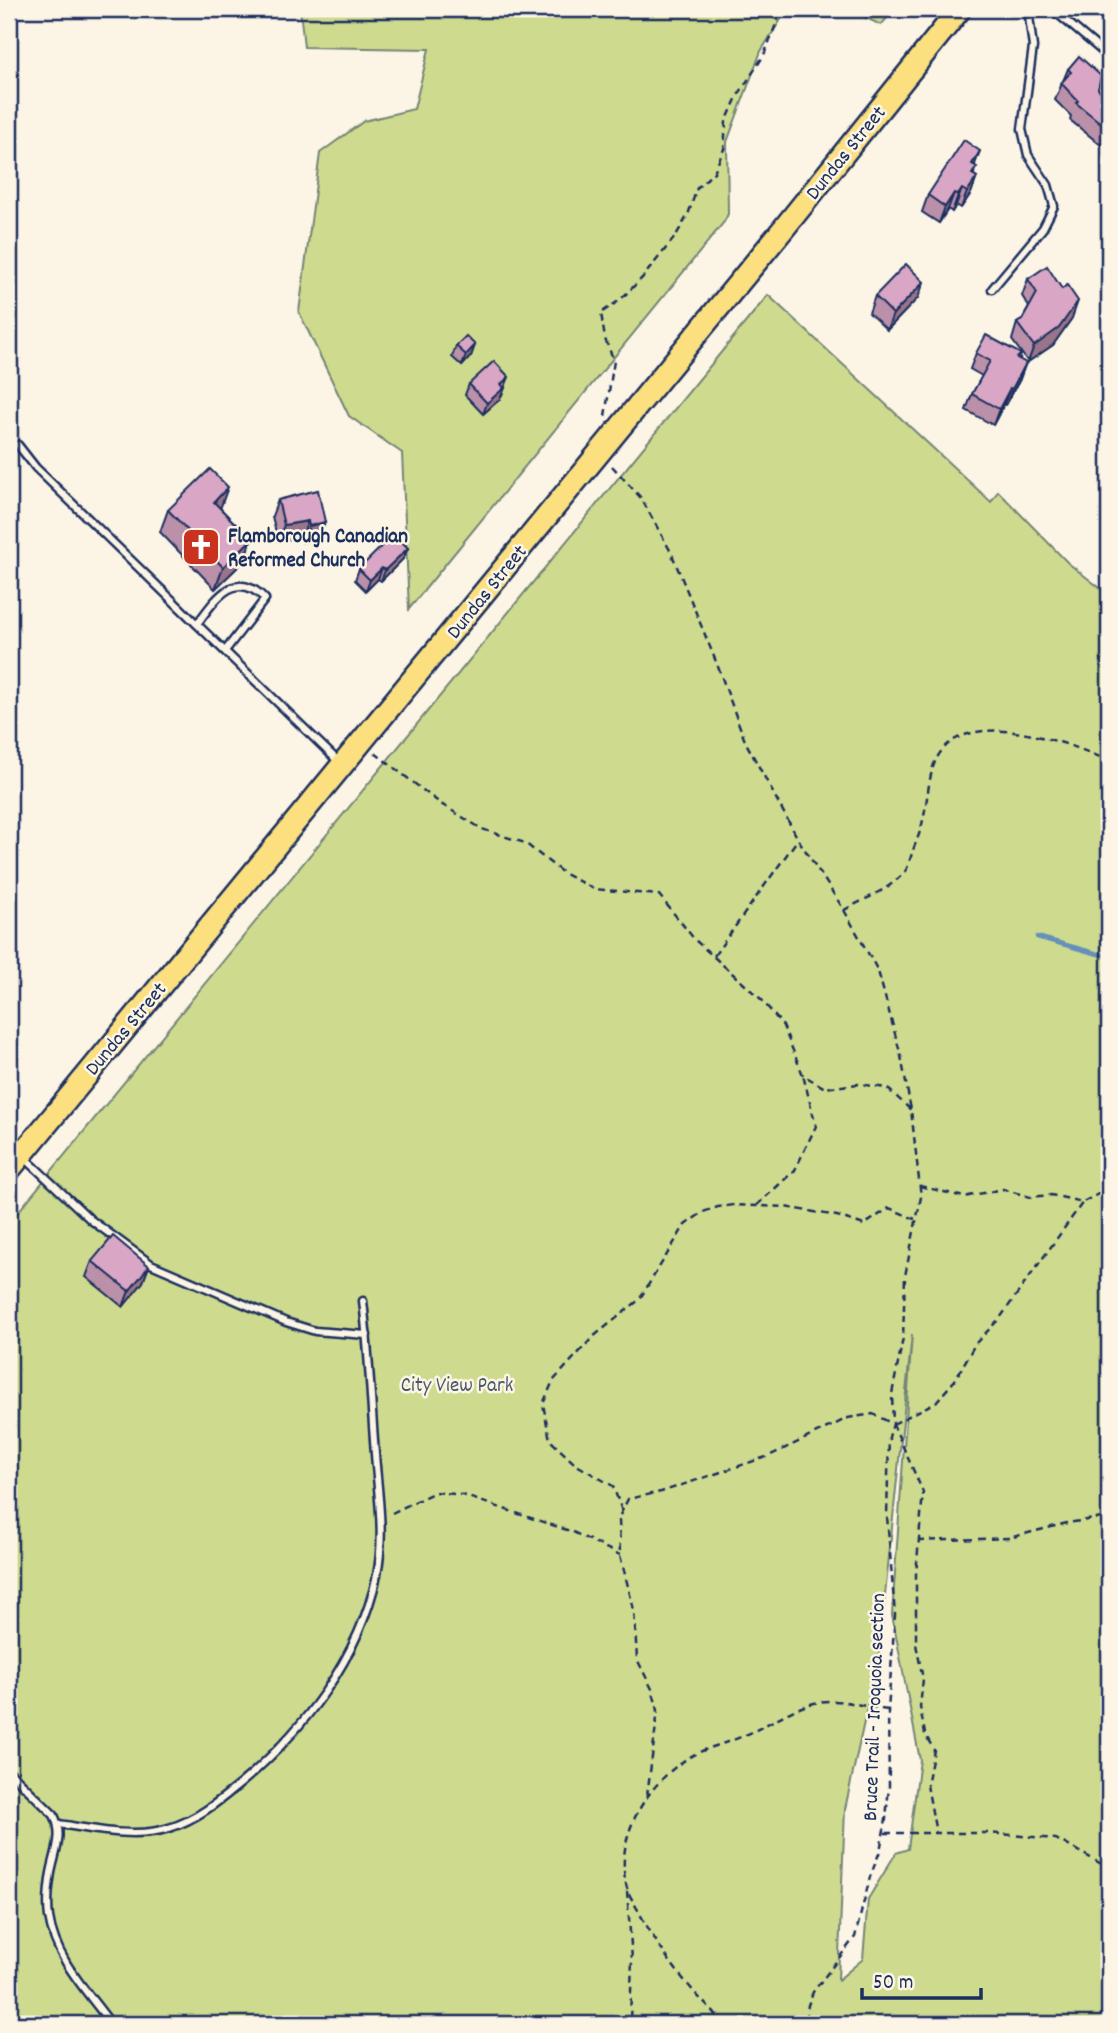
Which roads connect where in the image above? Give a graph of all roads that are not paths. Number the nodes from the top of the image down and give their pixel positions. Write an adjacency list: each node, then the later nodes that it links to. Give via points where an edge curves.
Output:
1 (960, 9): 9 (main road, Dundas Street)
2 (1028, 9): 5 (lane, via 1033,47 1023,129 1028,155 1048,185 1054,206 1043,228)
3 (1052, 9): 4 (lane)
4 (1109, 57)
5 (992, 289)
6 (18, 445): 7 (lane, via 36,468)
7 (197, 624): 8 (lane); 8 (lane, via 223,592 234,586 257,590 265,599)
8 (225, 651): 9 (lane)
9 (342, 765): 10 (main road, Dundas Street)
10 (15, 1162): 12 (lane, via 151,1264 286,1322 315,1331)
11 (363, 1301): 12 (lane)
12 (367, 1335): 14 (lane, via 380,1520 377,1574 362,1624 335,1678 296,1730 208,1810 167,1829 120,1833)
13 (9, 1771): 14 (lane)
14 (59, 1824): 15 (lane, via 49,1916 61,1956)
15 (111, 2024)

